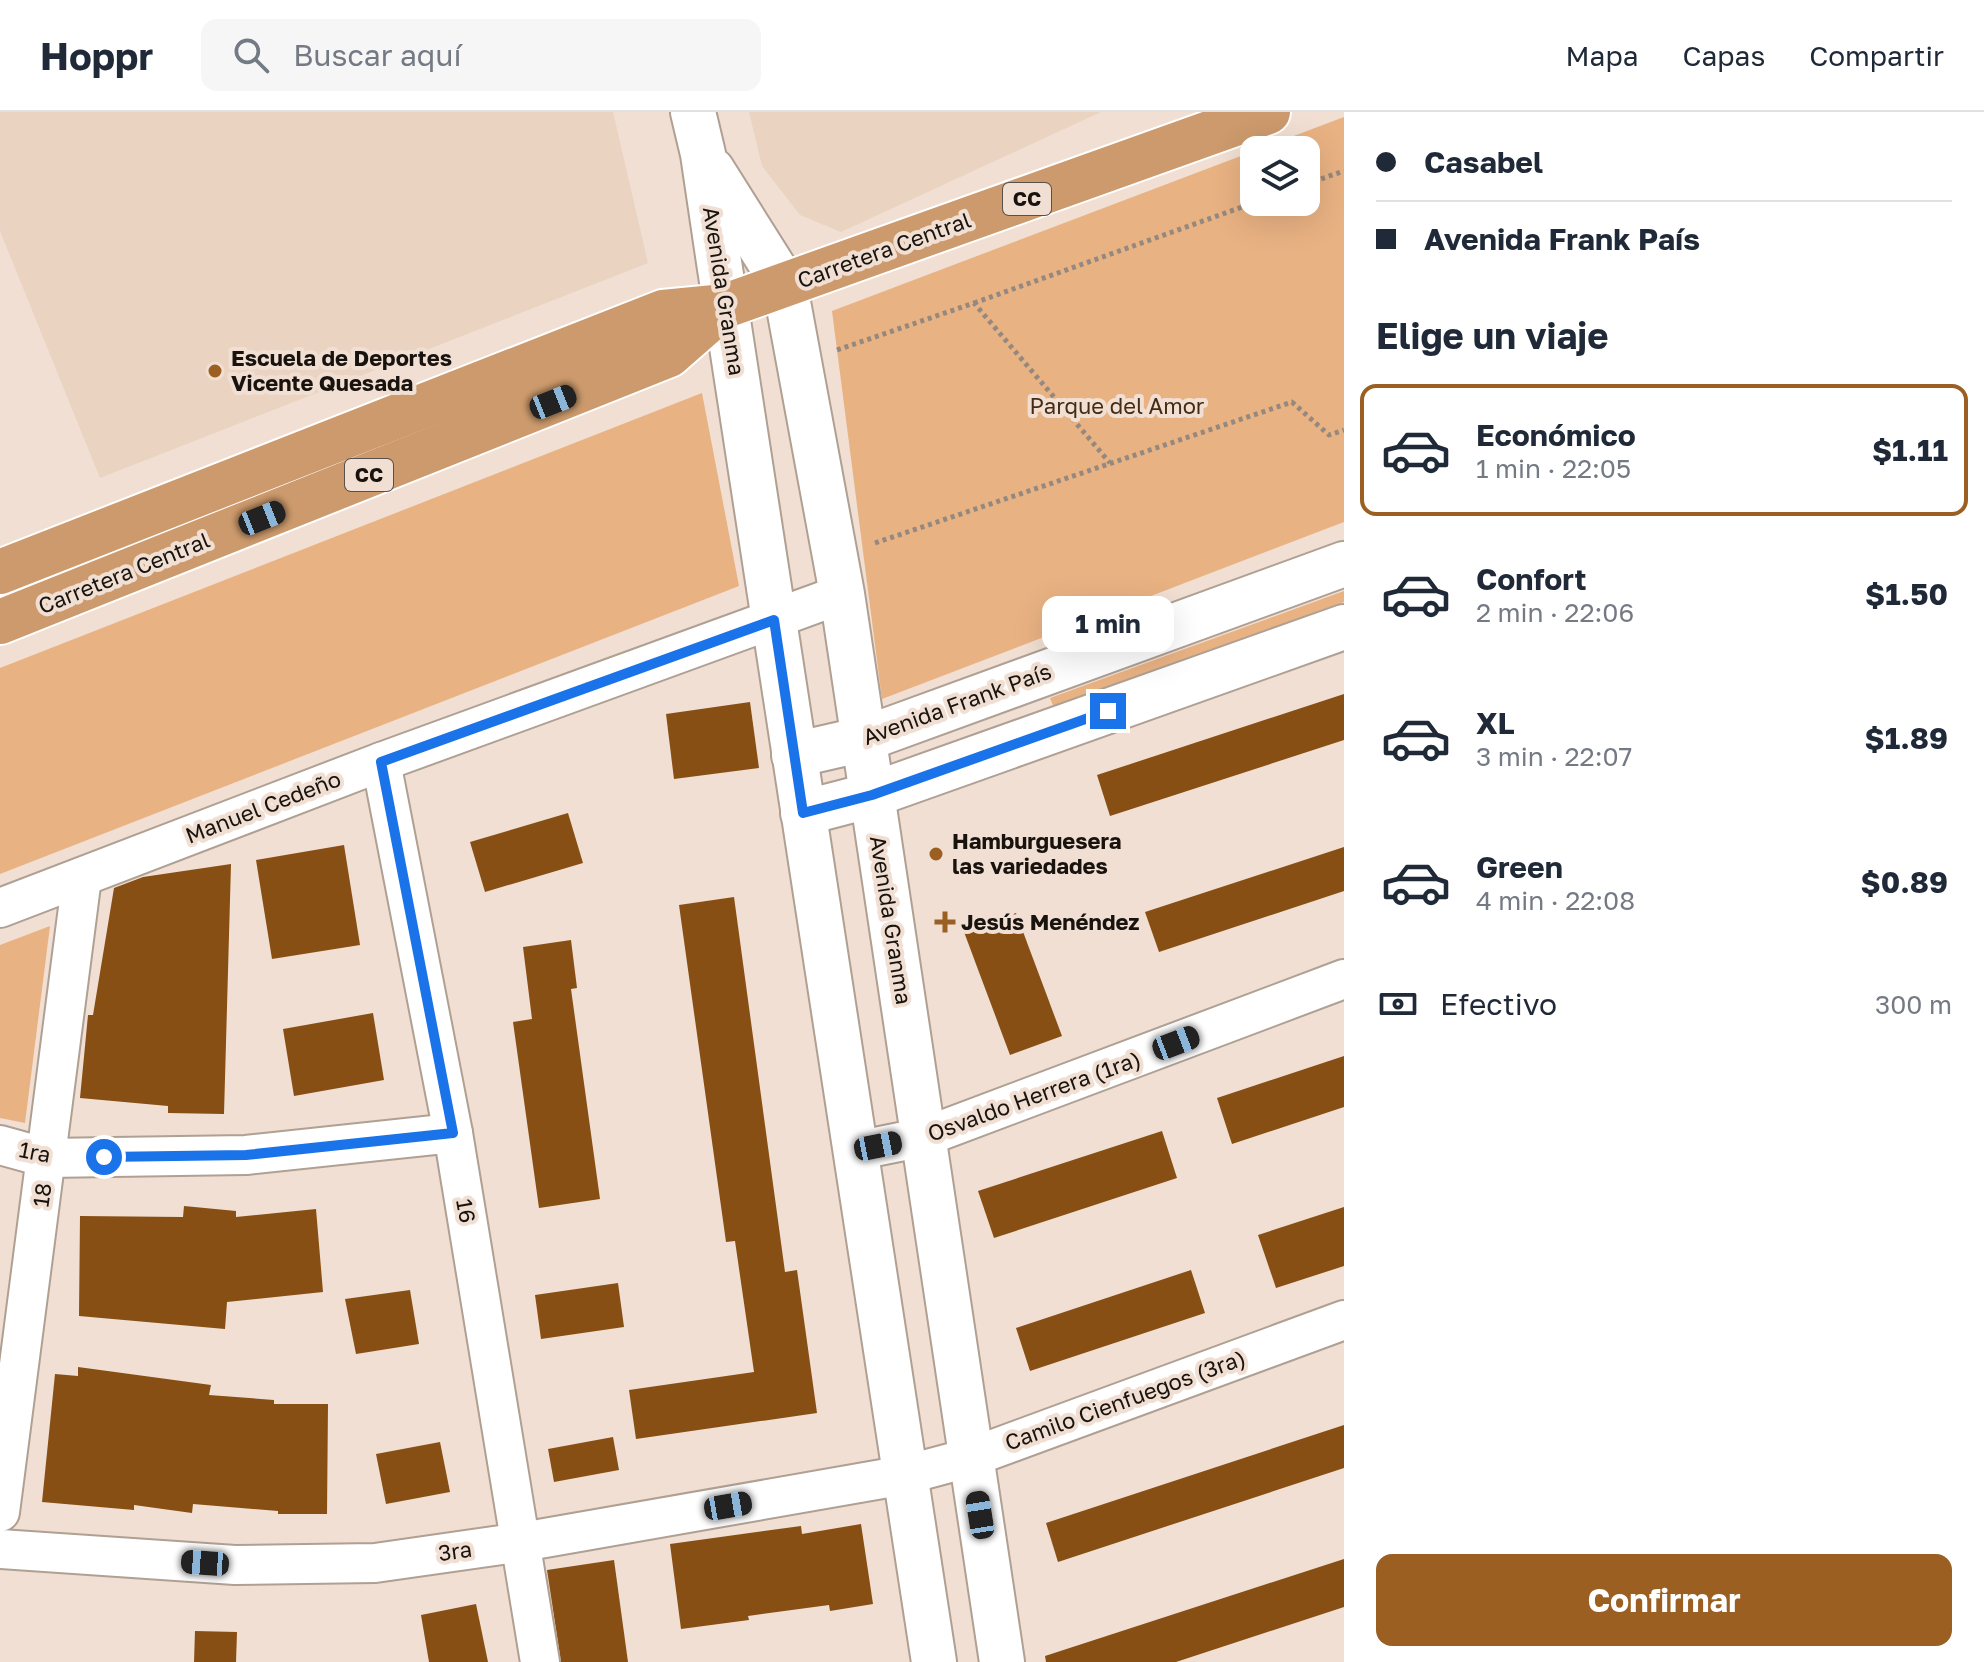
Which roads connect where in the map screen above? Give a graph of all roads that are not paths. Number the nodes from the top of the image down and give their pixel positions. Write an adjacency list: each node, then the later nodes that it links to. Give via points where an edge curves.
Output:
1 (693, 112): 3 (main road, Avenida Granma)
2 (1268, 112): 4 (highway, Carretera Central / CC)
3 (703, 154): 4 (main road, Avenida Granma); 5 (main road, Avenida Granma)
4 (785, 286): 5 (highway, Carretera Central / CC); 8 (main road, Avenida Granma)
5 (725, 306): 7 (highway, Carretera Central / CC, via 663,312); 9 (main road, Avenida Granma); 10 (highway, Carretera Central / CC, via 669,355)
6 (1344, 564): 12 (main road, Avenida Frank País)
7 (0, 572)
8 (839, 575): 9 (street, Manuel Cedeño); 12 (main road, Avenida Granma)
9 (774, 620): 13 (main road, Avenida Granma); 14 (street, Manuel Cedeño)
10 (0, 622)
11 (1344, 627): 15 (main road)
12 (864, 739): 13 (main road, Avenida Frank País); 15 (main road, Avenida Granma)
13 (794, 755): 16 (main road, Avenida Granma)
14 (381, 762): 17 (street, Manuel Cedeño); 20 (street, 16)
15 (872, 795): 16 (main road); 21 (main road, Avenida Granma)
16 (803, 813): 23 (main road, Avenida Granma)
17 (82, 877): 18 (street, Manuel Cedeño); 24 (street, 18)
18 (0, 908)
19 (1344, 979): 21 (street, Osvaldo Herrera (1ra))
20 (453, 1133): 24 (street, 1ra, via 246,1155); 29 (street, 16)
21 (924, 1137): 23 (street, Osvaldo Herrera (1ra)); 26 (main road, Avenida Granma)
22 (0, 1145): 24 (street, 1ra)
23 (855, 1151): 27 (main road, Avenida Granma)
24 (47, 1158): 28 (street, 18)
25 (1344, 1320): 26 (street, Camilo Cienfuegos (3ra))
26 (972, 1457): 27 (street, Camilo Cienfuegos (3ra)); 33 (main road, Avenida Granma)
27 (905, 1475): 29 (street, 3ra); 32 (main road, Avenida Granma)
28 (0, 1512)
29 (522, 1542): 30 (street, 3ra, via 375,1563 235,1565); 31 (street, 16)
30 (0, 1549)
31 (540, 1662)
32 (934, 1662)
33 (1002, 1662)

